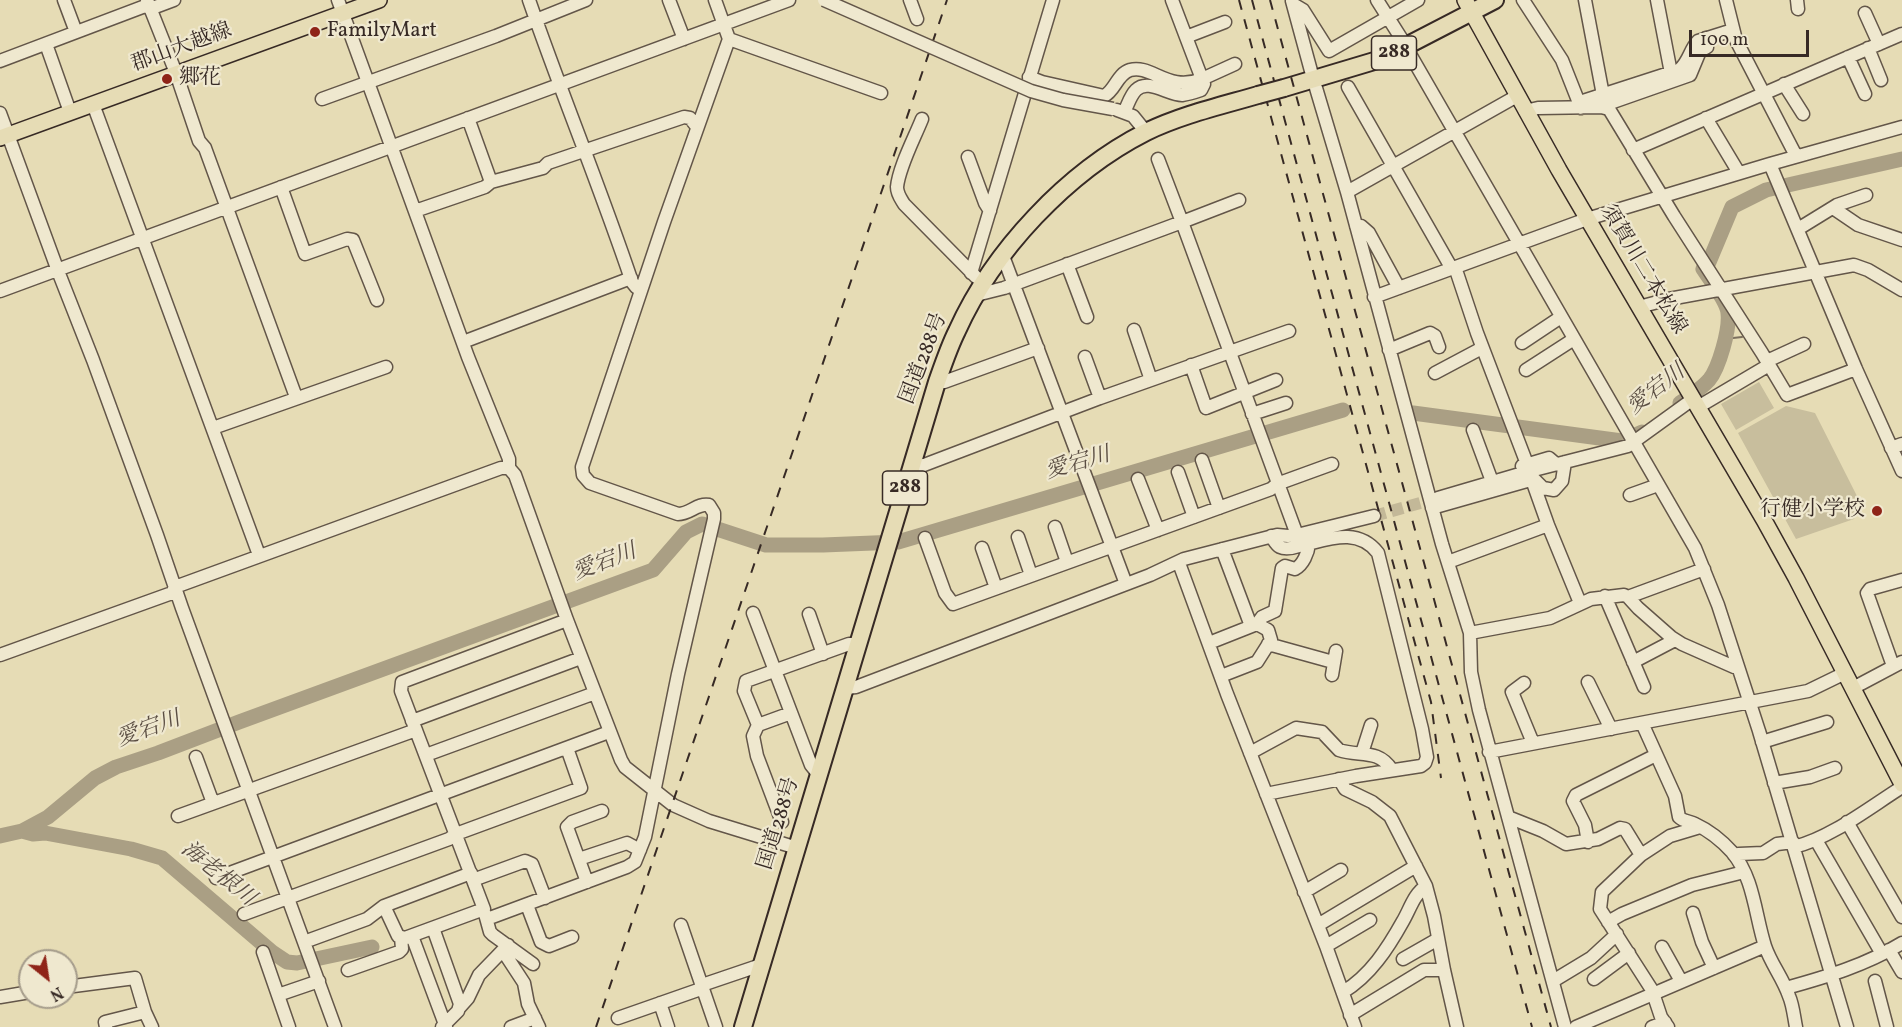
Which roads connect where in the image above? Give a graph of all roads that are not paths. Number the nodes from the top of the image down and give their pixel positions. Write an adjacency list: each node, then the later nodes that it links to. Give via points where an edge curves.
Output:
1 (64, 0): 31 (street)
2 (174, 0): 21 (street)
3 (379, 0): 23 (main road, 郡山大越線)
4 (529, 0): 27 (street)
5 (586, 0): 27 (street)
6 (669, 0): 36 (street)
7 (715, 0): 29 (street)
8 (789, 0): 29 (street)
9 (824, 0): 63 (street, bridge, via 1031,91)
10 (910, 0): 26 (street)
11 (1053, 0): 47 (street)
12 (1173, 0): 33 (street)
13 (1377, 0): 25 (street)
14 (1418, 0): 25 (street)
15 (1495, 0): 22 (highway, 国道288号 / 288)
16 (1523, 0): 62 (street, via 1562,60)
17 (1585, 0): 60 (street)
18 (1657, 0): 46 (street)
19 (1726, 0): 30 (street)
20 (1293, 2): 25 (street, via 1303,10 1329,51); 44 (street)
21 (148, 5): 31 (street); 45 (street)
22 (1468, 6): 58 (main road, 須賀川二本松線); 73 (highway, 国道288号 / 288, bridge, via 1381,59 1189,114)
23 (340, 7): 45 (main road, 郡山大越線); 50 (street)
24 (1865, 13): 39 (street)
25 (1388, 17): 34 (street)
26 (917, 19)
27 (536, 20): 50 (street); 52 (street)
28 (1225, 22): 33 (street)
29 (723, 24): 36 (street); 37 (street)
30 (1732, 30): 35 (street); 56 (street)
31 (76, 32): 38 (street)
32 (1902, 34): 39 (street)
33 (1186, 37): 48 (street)
34 (1401, 38)
35 (1706, 38): 46 (street, via 1695,44 1684,66); 60 (street, via 1707,47 1700,51 1690,75 1613,102)
36 (684, 39): 52 (street)
37 (729, 39): 55 (street); 71 (street)
38 (46, 44): 42 (street); 65 (street)
39 (1873, 46): 41 (street); 49 (street)
40 (1411, 56): 74 (street)
41 (1848, 57): 51 (street); 57 (street)
42 (0, 61)
43 (1235, 64): 48 (street)
44 (1311, 71)
45 (176, 73): 61 (main road, 郡山大越線); 91 (street)
46 (1671, 73): 60 (street)
47 (1029, 77): 48 (street, via 1104,96 1131,70 1142,70 1180,84); 94 (street)
48 (1202, 79): 63 (street, via 1201,90 1183,95 1139,87)
49 (1881, 80)
50 (367, 81): 59 (street); 76 (street)
51 (1784, 84): 56 (street); 67 (street)
52 (558, 85): 68 (street); 78 (street)
53 (1348, 87): 83 (street)
54 (1316, 88): 87 (street)
55 (881, 93)
56 (1764, 93): 69 (street); 80 (street)
57 (1865, 94)
58 (1516, 96): 64 (main road, 須賀川二本松線); 74 (street)
59 (321, 99)
60 (1604, 101): 62 (street); 77 (street)
61 (93, 104): 65 (main road, 郡山大越線); 99 (street)
62 (1580, 105): 64 (street)
63 (1119, 111): 73 (street, via 1133,116)
64 (1525, 111): 95 (main road, 須賀川二本松線)
65 (70, 112): 75 (main road, 郡山大越線)
66 (0, 113): 75 (street)
67 (1803, 114)
68 (468, 118): 76 (street); 85 (street)
69 (1706, 118): 77 (street); 84 (street)
70 (922, 119): 108 (street, via 900,175 899,196)
71 (697, 127): 78 (street, via 684,117); 112 (street)
72 (1902, 127): 80 (street)
73 (1146, 132): 102 (highway, 国道288号 / 288, via 1089,168 1040,213)
74 (1454, 132): 83 (street); 101 (street)
75 (4, 136): 105 (street)
76 (391, 146): 86 (street); 93 (street)
77 (1633, 150): 89 (street)
78 (584, 151): 85 (street, via 543,168); 107 (street)
79 (968, 156): 94 (street)
80 (1794, 157): 82 (street)
81 (1158, 159): 96 (street)
82 (1770, 164): 84 (street); 98 (street)
83 (1393, 167): 87 (street); 104 (street)
84 (1739, 173): 89 (street)
85 (491, 182): 93 (street)
86 (280, 187): 91 (street); 116 (street, via 305,254 353,240)
87 (1347, 192): 97 (street)
88 (1866, 195): 92 (street)
89 (1662, 197): 95 (street); 111 (street)
90 (1239, 200): 96 (street)
91 (226, 207): 99 (street); 142 (street)
92 (1833, 208): 98 (street); 100 (street, via 1858,225)
93 (415, 211): 123 (street)
94 (990, 211): 108 (street)
95 (1587, 219): 101 (street); 117 (main road, 須賀川二本松線)
96 (1182, 222): 103 (street); 130 (street)
97 (1356, 226): 110 (street, via 1369,233); 115 (street)
98 (1798, 229): 106 (street)
99 (143, 237): 105 (street); 148 (street)
100 (1902, 240)
101 (1519, 244): 104 (street); 119 (street)
102 (1003, 256): 108 (highway, 国道288号 / 288); 109 (street)
103 (1067, 264): 109 (street); 118 (street)
104 (1454, 268): 110 (street); 128 (street)
105 (58, 271): 114 (street); 188 (street)
106 (1815, 272): 111 (street); 113 (street, via 1854,265); 135 (street)
107 (631, 278): 112 (street); 123 (street)
108 (977, 284): 109 (street); 140 (highway, 国道288号 / 288)
109 (1015, 284): 127 (street)
110 (1399, 288): 115 (street)
111 (1722, 289): 117 (street); 132 (street)
112 (641, 290): 243 (street, via 582,472 590,483 678,514 703,504 712,507 714,516)
113 (1902, 290)
114 (0, 291)
115 (1374, 297): 129 (street)
116 (377, 300)
117 (1639, 307): 145 (main road, 須賀川二本松線)
118 (1087, 317)
119 (1561, 317): 122 (street); 124 (street)
120 (1134, 330): 138 (street)
121 (1289, 331): 130 (street)
122 (1574, 339): 136 (street); 150 (street)
123 (463, 342): 156 (street, via 509,459)
124 (1522, 343)
125 (1804, 344): 132 (street)
126 (1439, 347): 129 (street, via 1430,333)
127 (1038, 348): 140 (street); 146 (street)
128 (1482, 348): 137 (street); 159 (street)
129 (1389, 350): 165 (street)
130 (1230, 351): 133 (street); 141 (street)
131 (1085, 357): 143 (street)
132 (1768, 363): 135 (street, via 1788,396); 145 (street)
133 (1191, 365): 138 (street); 141 (street, via 1206,408)
134 (386, 367): 142 (street)
135 (1856, 369): 151 (street)
136 (1526, 370)
137 (1435, 373)
138 (1151, 380): 143 (street)
139 (1276, 380): 141 (street)
140 (937, 382): 155 (highway, 国道288号 / 288)
141 (1244, 392): 147 (street)
142 (296, 398): 148 (street)
143 (1100, 398): 146 (street)
144 (1286, 403): 147 (street)
145 (1696, 403): 150 (street); 210 (main road, 須賀川二本松線, via 1764,520)
146 (1061, 413): 155 (street); 177 (street)
147 (1252, 414): 162 (street)
148 (213, 428): 180 (street)
149 (1473, 430): 160 (street)
150 (1633, 443): 153 (street); 163 (street)
151 (1896, 446): 157 (street)
152 (1202, 460): 166 (street)
153 (1561, 463): 159 (street); 159 (street, via 1562,481 1554,490 1543,488)
154 (1332, 464): 162 (street)
155 (912, 467): 200 (highway, 国道288号 / 288)
156 (509, 468): 180 (street); 195 (street)
157 (1902, 471)
158 (1178, 472): 168 (street)
159 (1531, 473): 160 (street); 165 (street); 169 (street)
160 (1490, 476): 165 (street)
161 (1138, 479): 171 (street)
162 (1278, 484): 166 (street); 172 (street)
163 (1658, 485): 164 (street); 184 (street)
164 (1630, 495)
165 (1433, 500): 182 (street)
166 (1219, 508): 168 (street)
167 (1374, 516): 172 (street)
168 (1194, 517): 171 (street)
169 (1548, 525): 182 (street); 192 (street)
170 (1055, 527): 181 (street)
171 (1158, 530): 177 (street)
172 (1297, 535): 173 (street)
173 (1271, 536): 176 (street, via 1282,548); 179 (street)
174 (1018, 537): 185 (street)
175 (925, 538): 189 (street, via 951,603)
176 (1309, 544): 196 (street, via 1300,567 1282,568 1275,611); 237 (street, via 1359,538 1374,548 1380,559 1426,757 1423,765)
177 (1112, 546): 181 (street); 187 (street)
178 (982, 548): 189 (street)
179 (1222, 549): 183 (street); 196 (street)
180 (259, 555): 188 (street)
181 (1068, 562): 185 (street)
182 (1448, 562): 197 (street)
183 (1179, 563): 187 (street); 199 (street)
184 (1704, 569): 191 (street); 208 (street)
185 (1031, 575): 189 (street)
186 (1902, 582): 207 (street, via 1870,589 1868,593)
187 (1126, 584): 215 (street)
188 (175, 587): 203 (street, via 172,593); 242 (street)
189 (996, 588)
190 (1605, 596): 191 (street); 192 (street); 205 (street)
191 (1628, 597): 198 (street)
192 (1580, 603): 197 (street, via 1550,618)
193 (753, 613): 209 (street)
194 (809, 614): 202 (street)
195 (567, 620): 204 (street); 222 (street, via 402,682 401,691)
196 (1254, 625): 199 (street); 201 (street, via 1266,627 1271,640)
197 (1470, 633): 230 (street, via 1471,672)
198 (1675, 640): 205 (street); 208 (street)
199 (1209, 643): 211 (street)
200 (859, 644): 202 (street); 215 (highway, 国道288号 / 288)
201 (1268, 644): 206 (street); 211 (street, via 1257,662)
202 (823, 654): 209 (street)
203 (0, 655)
204 (581, 658): 217 (street); 222 (street)
205 (1634, 662): 214 (street)
206 (1334, 663)
207 (1898, 664): 216 (street)
208 (1738, 667): 218 (street)
209 (775, 671): 219 (street); 223 (street, via 748,679 744,684)
210 (1845, 673): 216 (main road, 須賀川二本松線); 218 (street, via 1808,691)
211 (1221, 676): 231 (street)
212 (1588, 682): 225 (street)
213 (1524, 683): 228 (street, via 1512,692)
214 (1644, 687)
215 (846, 688): 238 (highway, 国道288号 / 288)
216 (1853, 688): 241 (main road, 須賀川二本松線)
217 (595, 693): 226 (street); 233 (street)
218 (1749, 702): 221 (street); 227 (street)
219 (791, 713): 223 (street); 238 (street)
220 (1827, 722): 227 (street)
221 (1642, 723): 225 (street); 234 (street)
222 (414, 725): 233 (street); 242 (street)
223 (758, 725): 250 (street, via 753,736 757,756)
224 (1371, 725): 232 (street)
225 (1611, 729): 228 (street)
226 (609, 732): 229 (street); 243 (street, via 622,763)
227 (1762, 742): 240 (street)
228 (1533, 743): 230 (street)
229 (567, 748): 245 (street); 253 (street, via 581,788)
230 (1490, 752): 249 (street)
231 (1250, 753): 232 (street, via 1303,727 1322,732 1340,750); 244 (street)
232 (1362, 753): 237 (street, via 1384,760)
233 (426, 755): 245 (street)
234 (1656, 755): 252 (street, via 1676,796 1679,817); 255 (street, via 1576,795 1574,801)
235 (196, 757): 246 (street)
236 (1835, 768): 240 (street)
237 (1392, 770): 239 (street)
238 (819, 775): 257 (highway, 国道288号 / 288)
239 (1339, 779): 244 (street); 263 (street, via 1345,789 1390,816)
240 (1774, 783): 256 (street)
241 (1902, 786): 251 (street)
242 (248, 790): 246 (street); 261 (street)
243 (654, 790): 257 (street, via 673,805 709,821); 258 (street)
244 (1266, 794): 270 (street)
245 (441, 795): 253 (street); 261 (street)
246 (213, 803): 248 (street)
247 (602, 811): 262 (street, via 567,827)
248 (177, 816)
249 (1508, 817): 255 (street, via 1566,844); 307 (street)
250 (782, 822)
251 (1847, 822): 254 (street); 278 (street)
252 (1700, 826): 259 (street, via 1670,836); 260 (street)
253 (456, 834): 266 (street); 271 (street)
254 (1816, 840): 256 (street); 295 (street)
255 (1588, 842): 259 (street, via 1620,828)
256 (1793, 844): 260 (street, via 1777,844 1763,853); 304 (street)
257 (797, 848): 299 (highway, 国道288号 / 288)
258 (640, 850): 262 (street, via 627,843); 268 (street, via 632,865)
259 (1641, 855): 280 (street, via 1600,895 1600,909)
260 (1734, 855): 265 (street)
261 (273, 857): 267 (street); 271 (street)
262 (579, 860): 268 (street)
263 (1416, 866): 269 (street); 282 (street)
264 (1341, 870): 270 (street)
265 (1744, 872): 280 (street, via 1692,885); 292 (street)
266 (472, 876): 272 (street, via 525,861 532,864); 274 (street); 276 (street)
267 (216, 878)
268 (587, 882): 272 (street)
269 (1426, 886): 287 (street); 313 (street, via 1384,953)
270 (1305, 892): 282 (street)
271 (288, 897): 275 (street); 288 (street)
272 (544, 898): 273 (street)
273 (526, 905): 276 (street); 286 (street, via 541,942 549,946)
274 (384, 906): 285 (street, via 398,936); 288 (street, via 367,919)
275 (244, 914)
276 (485, 914): 283 (street); 293 (street, via 490,932)
277 (1693, 914): 300 (street)
278 (1902, 917)
279 (1370, 920): 290 (street)
280 (1608, 922): 284 (street)
281 (681, 925): 311 (street)
282 (1318, 925): 290 (street)
283 (433, 928): 285 (street); 319 (street)
284 (1617, 934): 296 (street); 307 (street, via 1591,958)
285 (407, 936): 301 (street, via 399,952); 325 (street)
286 (573, 937)
287 (1438, 939): 297 (street); 302 (street)
288 (304, 942): 306 (street)
289 (1902, 943): 295 (street)
290 (1326, 946): 313 (street)
291 (1662, 946): 308 (street)
292 (1765, 946): 300 (street); 312 (street)
293 (506, 948): 298 (street); 319 (street, via 479,975); 323 (street, via 524,983)
294 (262, 952): 316 (street)
295 (1885, 952): 303 (street); 304 (street)
296 (1629, 953): 305 (street); 315 (street)
297 (1403, 959)
298 (533, 964)
299 (761, 965): 311 (street); 333 (highway, 国道288号 / 288)
300 (1714, 968): 308 (street)
301 (348, 970)
302 (1444, 970): 321 (street, via 1424,970); 335 (street)
303 (1902, 972)
304 (1832, 974): 312 (street); 340 (street)
305 (1594, 979)
306 (319, 981): 316 (street); 329 (street)
307 (1553, 981): 336 (street)
308 (1682, 981): 315 (street)
309 (1875, 981): 341 (street)
310 (78, 985): 320 (street, via 135,978)
311 (702, 987): 318 (street); 332 (street)
312 (1785, 988): 339 (street)
313 (1343, 992): 321 (street)
314 (18, 994): 317 (street)
315 (1653, 994): 324 (street); 337 (street)
316 (278, 995): 328 (street)
317 (0, 997)
318 (660, 1004): 322 (street); 331 (street)
319 (460, 1007): 325 (street)
320 (145, 1012): 326 (street, via 105,1022); 327 (street)
321 (1350, 1015): 334 (street)
322 (618, 1018)
323 (537, 1022): 330 (street)
324 (1666, 1025): 338 (street)
325 (444, 1026)
326 (106, 1027)
327 (152, 1027)
328 (289, 1027)
329 (335, 1027)
330 (511, 1027)
331 (668, 1027)
332 (716, 1027)
333 (743, 1027)
334 (1355, 1027)
335 (1457, 1027)
336 (1565, 1027)
337 (1576, 1027)
338 (1652, 1027)
339 (1796, 1027)
340 (1847, 1027)
341 (1887, 1027)

